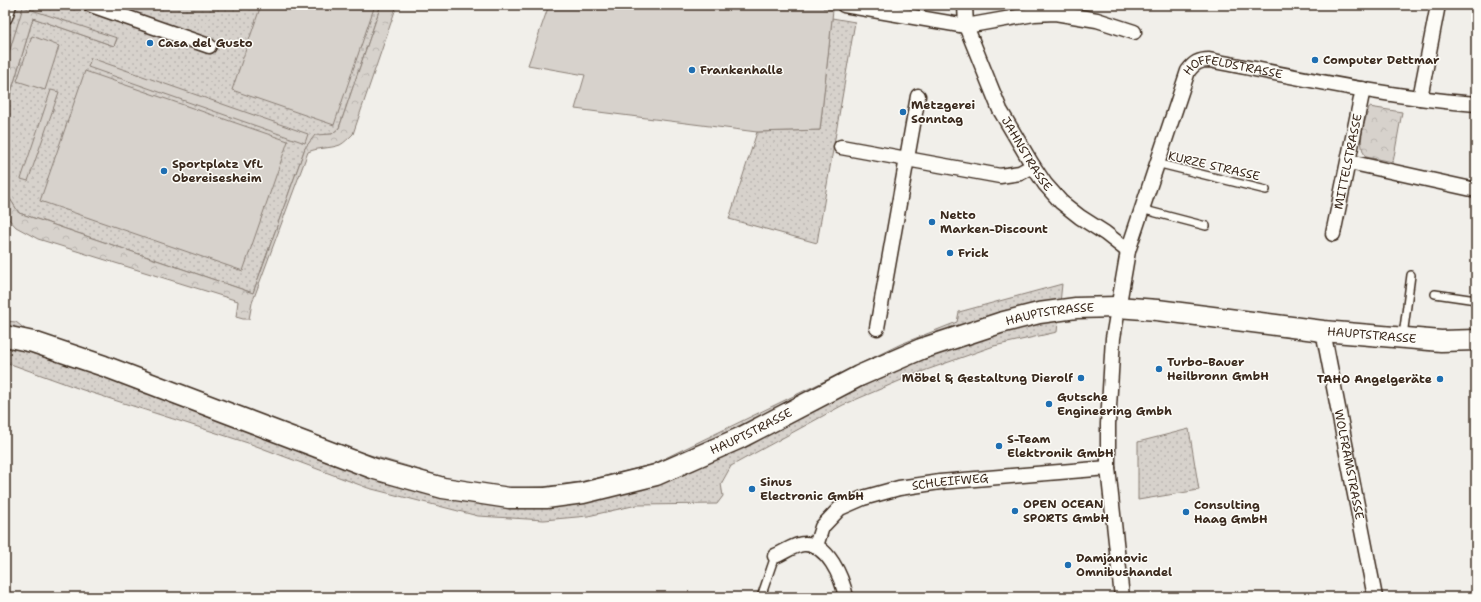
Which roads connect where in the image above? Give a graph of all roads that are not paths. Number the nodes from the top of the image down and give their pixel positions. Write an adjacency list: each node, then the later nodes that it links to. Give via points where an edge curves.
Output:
1 (9, 5): 6 (street)
2 (91, 5): 9 (street)
3 (844, 5): 7 (street)
4 (965, 5): 7 (street, JAHNSTRASSE)
5 (1438, 5): 12 (street)
6 (5, 17)
7 (966, 26): 8 (street, via 1034,14 1056,13 1097,20); 18 (street, JAHNSTRASSE, via 1000,110)
8 (1134, 32)
9 (209, 46)
10 (1363, 89): 12 (street, HOFFELDSTRASSE); 16 (street, MITTELSTRASSE); 17 (street, HOFFELDSTRASSE, via 1200,60 1193,64 1183,82)
11 (918, 96): 15 (street)
12 (1420, 98): 13 (street, HOFFELDSTRASSE)
13 (1476, 104)
14 (842, 147): 15 (street)
15 (906, 159): 18 (street, via 1000,176 1020,173); 29 (street)
16 (1349, 162): 20 (street); 23 (street, MITTELSTRASSE)
17 (1156, 164): 19 (lane, KURZE STRASSE); 21 (street, HOFFELDSTRASSE)
18 (1032, 166): 24 (street, JAHNSTRASSE, via 1062,202)
19 (1266, 190)
20 (1476, 190)
21 (1141, 209): 22 (lane); 24 (street, HOFFELDSTRASSE)
22 (1206, 226)
23 (1333, 234)
24 (1128, 252): 28 (street, HOFFELDSTRASSE)
25 (1411, 275): 32 (lane)
26 (1435, 294): 27 (lane)
27 (1476, 300)
28 (1117, 307): 30 (main road, HAUPTSTRASSE); 31 (main road, HAUPTSTRASSE, via 1076,308 1039,313 1000,322 921,348 859,376 740,438 656,475 583,493 546,498 509,498 443,488 375,469 104,366 33,342); 34 (street, HOFFELDSTRASSE, via 1111,369)
29 (877, 328)
30 (1323, 331): 32 (main road, HAUPTSTRASSE); 40 (street, WOLFRAMSTRASSE)
31 (5, 336)
32 (1403, 338): 33 (main road, HAUPTSTRASSE)
33 (1476, 340)
34 (1108, 468): 35 (street, SCHLEIFWEG, via 940,482 899,488 840,508 822,527); 39 (street, HOFFELDSTRASSE)
35 (816, 546): 36 (street, via 803,544); 38 (street, via 832,562 842,581)
36 (775, 556): 37 (lane)
37 (761, 597)
38 (846, 597)
39 (1122, 597)
40 (1375, 597)

